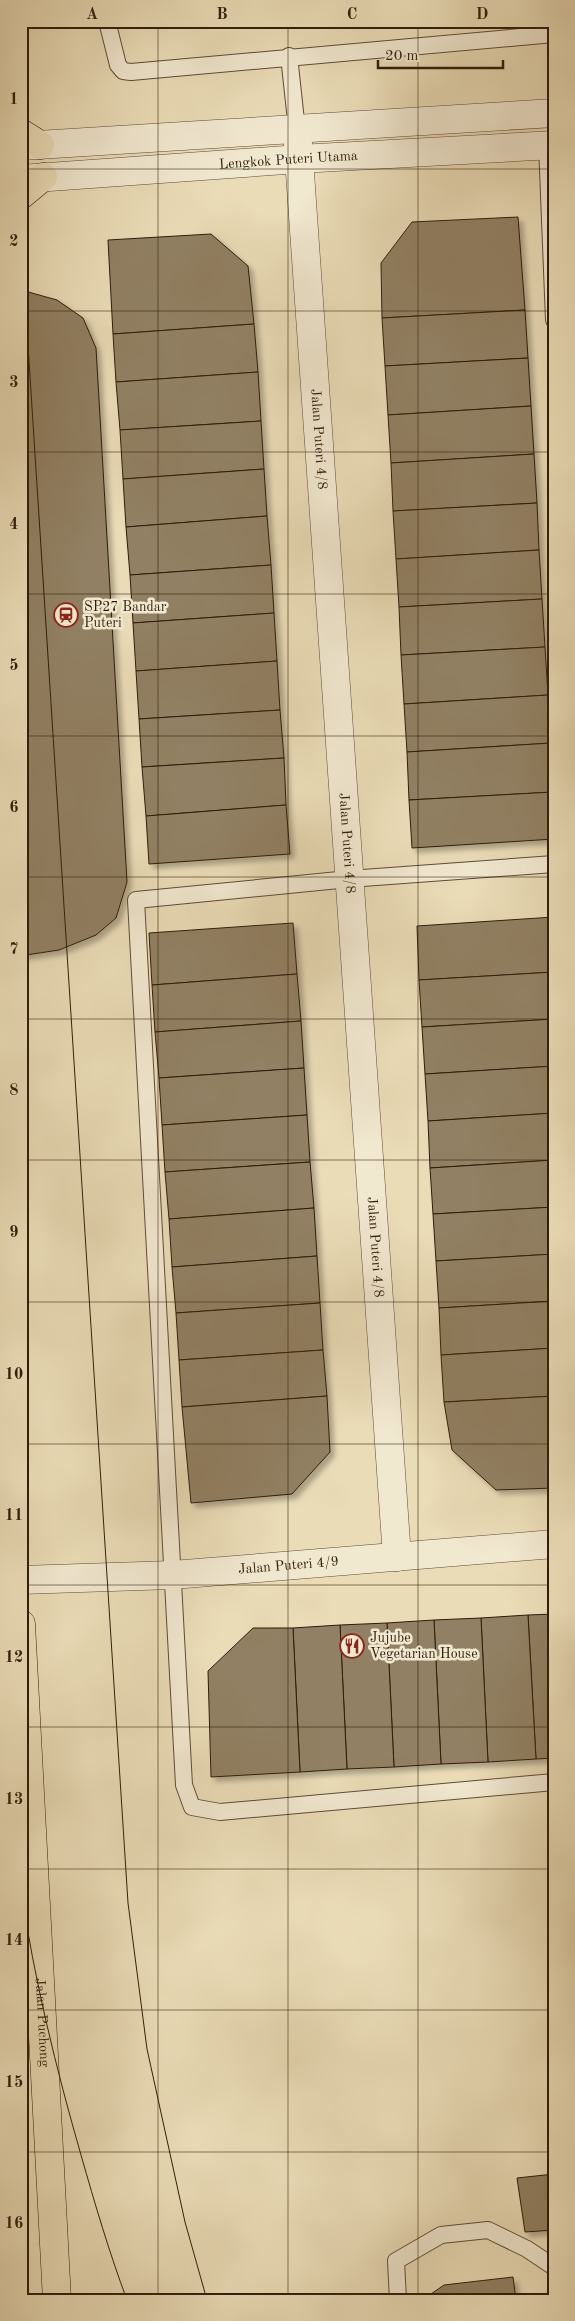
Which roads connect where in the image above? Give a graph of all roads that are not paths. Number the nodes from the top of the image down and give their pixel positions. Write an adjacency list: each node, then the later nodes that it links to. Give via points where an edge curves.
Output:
1 (107, 21): 3 (lane, via 114,55 123,71)
2 (554, 34): 3 (lane)
3 (289, 56): 5 (lane)
4 (554, 113): 5 (street)
5 (298, 130): 6 (street); 8 (street, Jalan Puteri 4/8)
6 (27, 141)
7 (550, 145): 8 (street, Lengkok Puteri Utama); 11 (lane)
8 (299, 159): 9 (street, Lengkok Puteri Utama); 13 (street, Jalan Puteri 4/8)
9 (32, 178): 10 (main road)
10 (21, 195)
11 (554, 320)
12 (554, 864): 13 (lane)
13 (349, 879): 15 (street, Jalan Puteri 4/8); 16 (lane, via 136,900)
14 (554, 1544): 15 (street, Jalan Puteri 4/9)
15 (397, 1557): 16 (street, Jalan Puteri 4/9)
16 (172, 1575): 17 (street, Jalan Puteri 4/9); 19 (lane, via 184,1785 192,1807 220,1812)
17 (21, 1580)
18 (21, 1624): 21 (main road, Jalan Puchong)
19 (554, 1782)
20 (554, 2267): 22 (lane, via 527,2248 488,2230 440,2235 396,2260)
21 (57, 2300)
22 (398, 2300)

